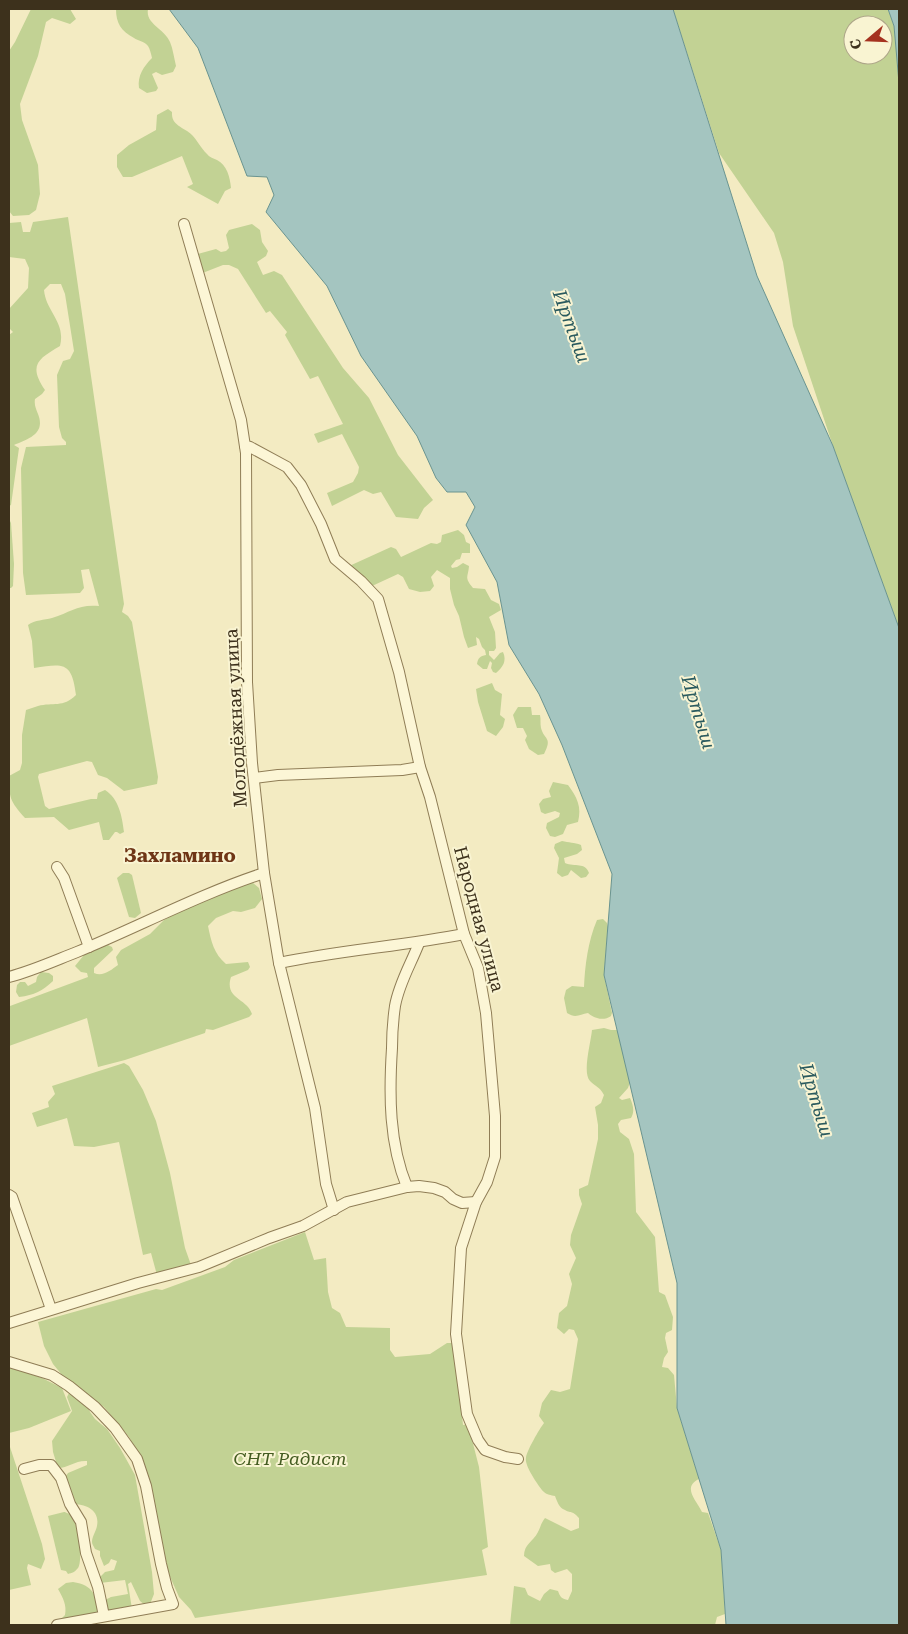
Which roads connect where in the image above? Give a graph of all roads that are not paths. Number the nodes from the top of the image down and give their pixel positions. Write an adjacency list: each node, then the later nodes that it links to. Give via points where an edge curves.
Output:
1 (184, 224): 2 (street, Молодёжная улица, via 241,420)
2 (244, 446): 3 (street, Народная улица, via 286,467 301,485 335,559 378,600 399,672); 4 (street, Молодёжная улица, via 247,682)
3 (420, 767): 4 (street); 7 (street, Народная улица)
4 (254, 778): 6 (street, Молодёжная улица)
5 (57, 867): 9 (street)
6 (264, 873): 9 (street); 10 (street, Молодёжная улица)
7 (464, 934): 8 (street); 14 (street, Народная улица, via 478,968 486,1013 495,1116 494,1157 487,1182)
8 (419, 942): 10 (street); 12 (street, via 412,963 404,974 395,1006 390,1072 394,1146)
9 (89, 947): 11 (street)
10 (279, 962): 15 (street, Молодёжная улица, via 315,1108 326,1184)
11 (9, 977)
12 (407, 1188): 14 (street, via 434,1188 462,1203); 15 (street, via 347,1202)
13 (9, 1195): 16 (street)
14 (476, 1202): 19 (street, Народная улица, via 460,1248 456,1334 467,1414 485,1450)
15 (334, 1210): 16 (street, via 303,1226 199,1267)
16 (51, 1309): 17 (street)
17 (9, 1323)
18 (9, 1362): 21 (street, via 52,1375 69,1386 115,1428 138,1459 173,1604)
19 (518, 1459)
20 (24, 1469): 21 (street, via 39,1464 51,1465 61,1478 70,1504 81,1522 86,1553)
21 (104, 1616): 22 (street)
22 (57, 1625)

